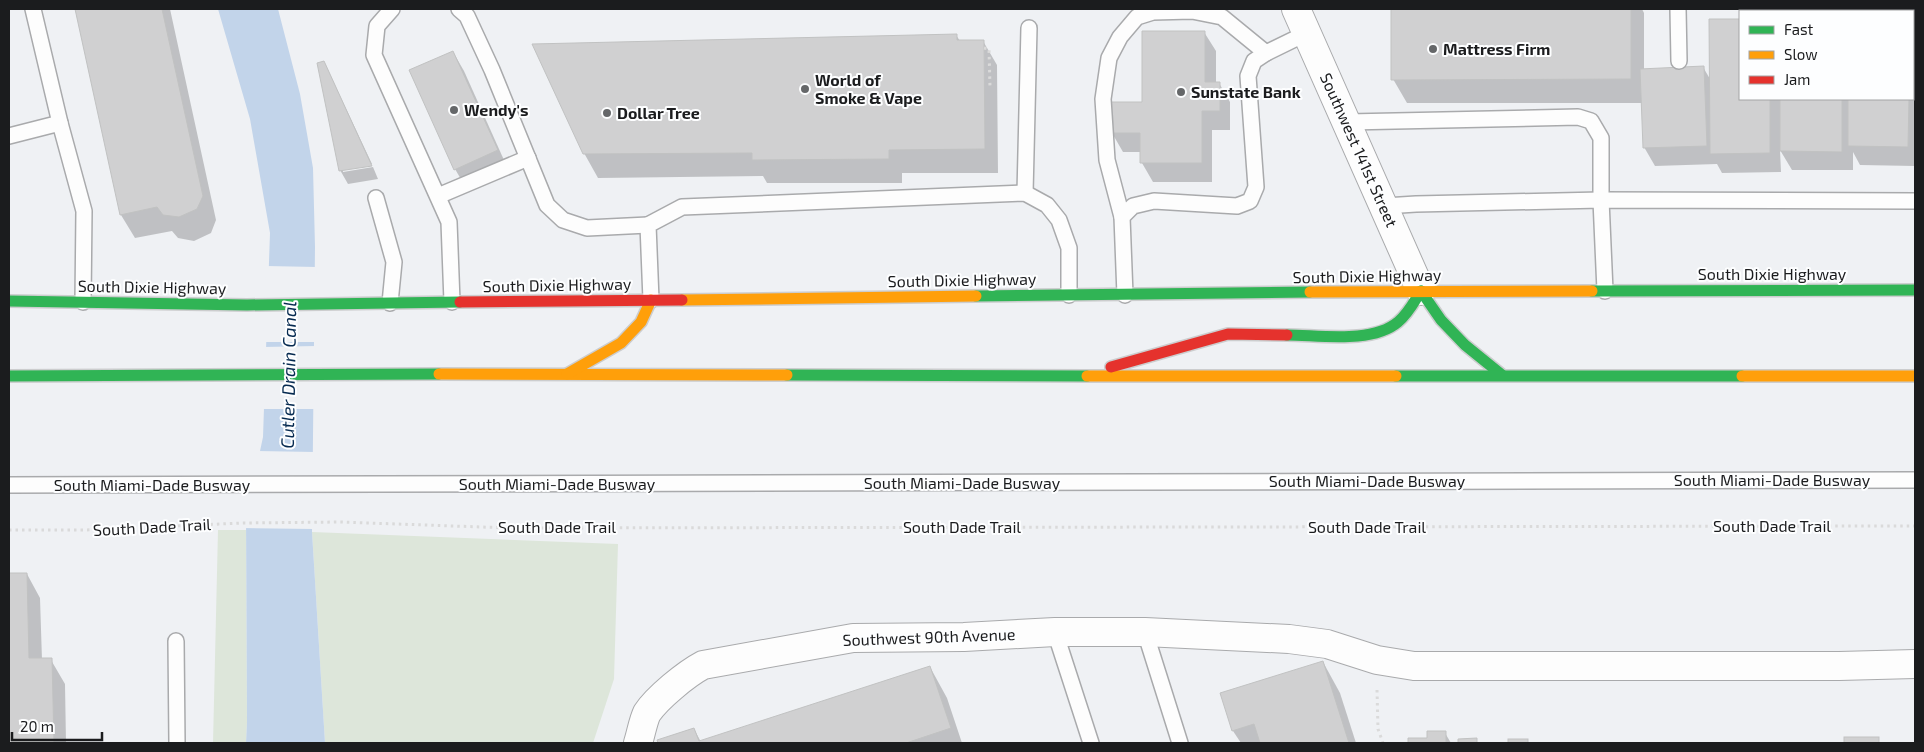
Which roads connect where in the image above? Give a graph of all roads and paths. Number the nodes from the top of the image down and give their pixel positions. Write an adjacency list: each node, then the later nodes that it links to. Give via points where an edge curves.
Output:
1 (33, 9): 12 (lane)
2 (392, 9): 16 (lane, via 377,26 374,55)
3 (459, 9): 14 (lane, via 467,16)
4 (1678, 9): 9 (lane)
5 (1302, 21): 8 (lane); 11 (street, Southwest 141st Street)
6 (1029, 28): 15 (lane)
7 (984, 48): 10 (path, via 989,48)
8 (1266, 52): 21 (lane, via 1254,61 1248,76 1256,187 1250,201 1236,206 1154,201 1133,206); 21 (lane, via 1222,17 1192,11 1153,12 1137,17 1120,37 1109,58 1103,99 1107,160)
9 (1680, 62)
10 (990, 87)
11 (1348, 122): 18 (lane, via 1578,117 1591,122 1601,138); 20 (street, Southwest 141st Street)
12 (60, 123): 13 (lane); 30 (lane, via 84,211)
13 (9, 136)
14 (528, 158): 16 (lane); 22 (lane, via 547,205 563,220 587,228)
15 (1025, 193): 22 (lane, via 682,207); 26 (lane, via 1047,205 1059,220 1069,248)
16 (438, 196): 31 (lane, via 449,222)
17 (376, 198): 32 (lane, via 394,262)
18 (1601, 200): 19 (lane); 20 (lane); 24 (lane)
19 (1915, 201)
20 (1385, 206): 25 (street, Southwest 141st Street)
21 (1122, 217): 27 (lane)
22 (648, 225): 28 (lane)
23 (1915, 290): 24 (highway, South Dixie Highway)
24 (1605, 291): 25 (highway, South Dixie Highway)
25 (1421, 292): 27 (highway, South Dixie Highway); 34 (highway, via 1465,345); 36 (highway, via 1407,315 1379,333 1361,336 1228,334)
26 (1069, 295): 27 (highway, South Dixie Highway); 28 (highway, South Dixie Highway)
27 (1124, 295)
28 (651, 300): 31 (highway, South Dixie Highway); 33 (highway, via 641,322 620,343)
29 (9, 301): 30 (highway, South Dixie Highway)
30 (83, 302): 32 (highway, South Dixie Highway)
31 (452, 302): 32 (highway, South Dixie Highway)
32 (390, 303)
33 (565, 375): 35 (highway); 36 (highway)
34 (1502, 375): 36 (highway); 37 (highway)
35 (9, 376)
36 (1077, 376)
37 (1915, 376)
38 (1915, 480): 39 (lane, South Miami-Dade Busway)
39 (9, 485)
40 (1915, 526): 41 (path, South Dade Trail, via 510,528 340,522)
41 (9, 530)
42 (1055, 632): 43 (street, Southwest 90th Avenue); 48 (street, Southwest 90th Avenue, via 853,638 709,663 688,675 647,714); 49 (lane)
43 (1145, 632): 45 (street, Southwest 90th Avenue, via 1289,638 1414,666); 50 (lane)
44 (176, 641): 47 (lane)
45 (1915, 664)
46 (1377, 712): 51 (path)
47 (177, 743)
48 (638, 743)
49 (1091, 743)
50 (1180, 743)
51 (1383, 743)

